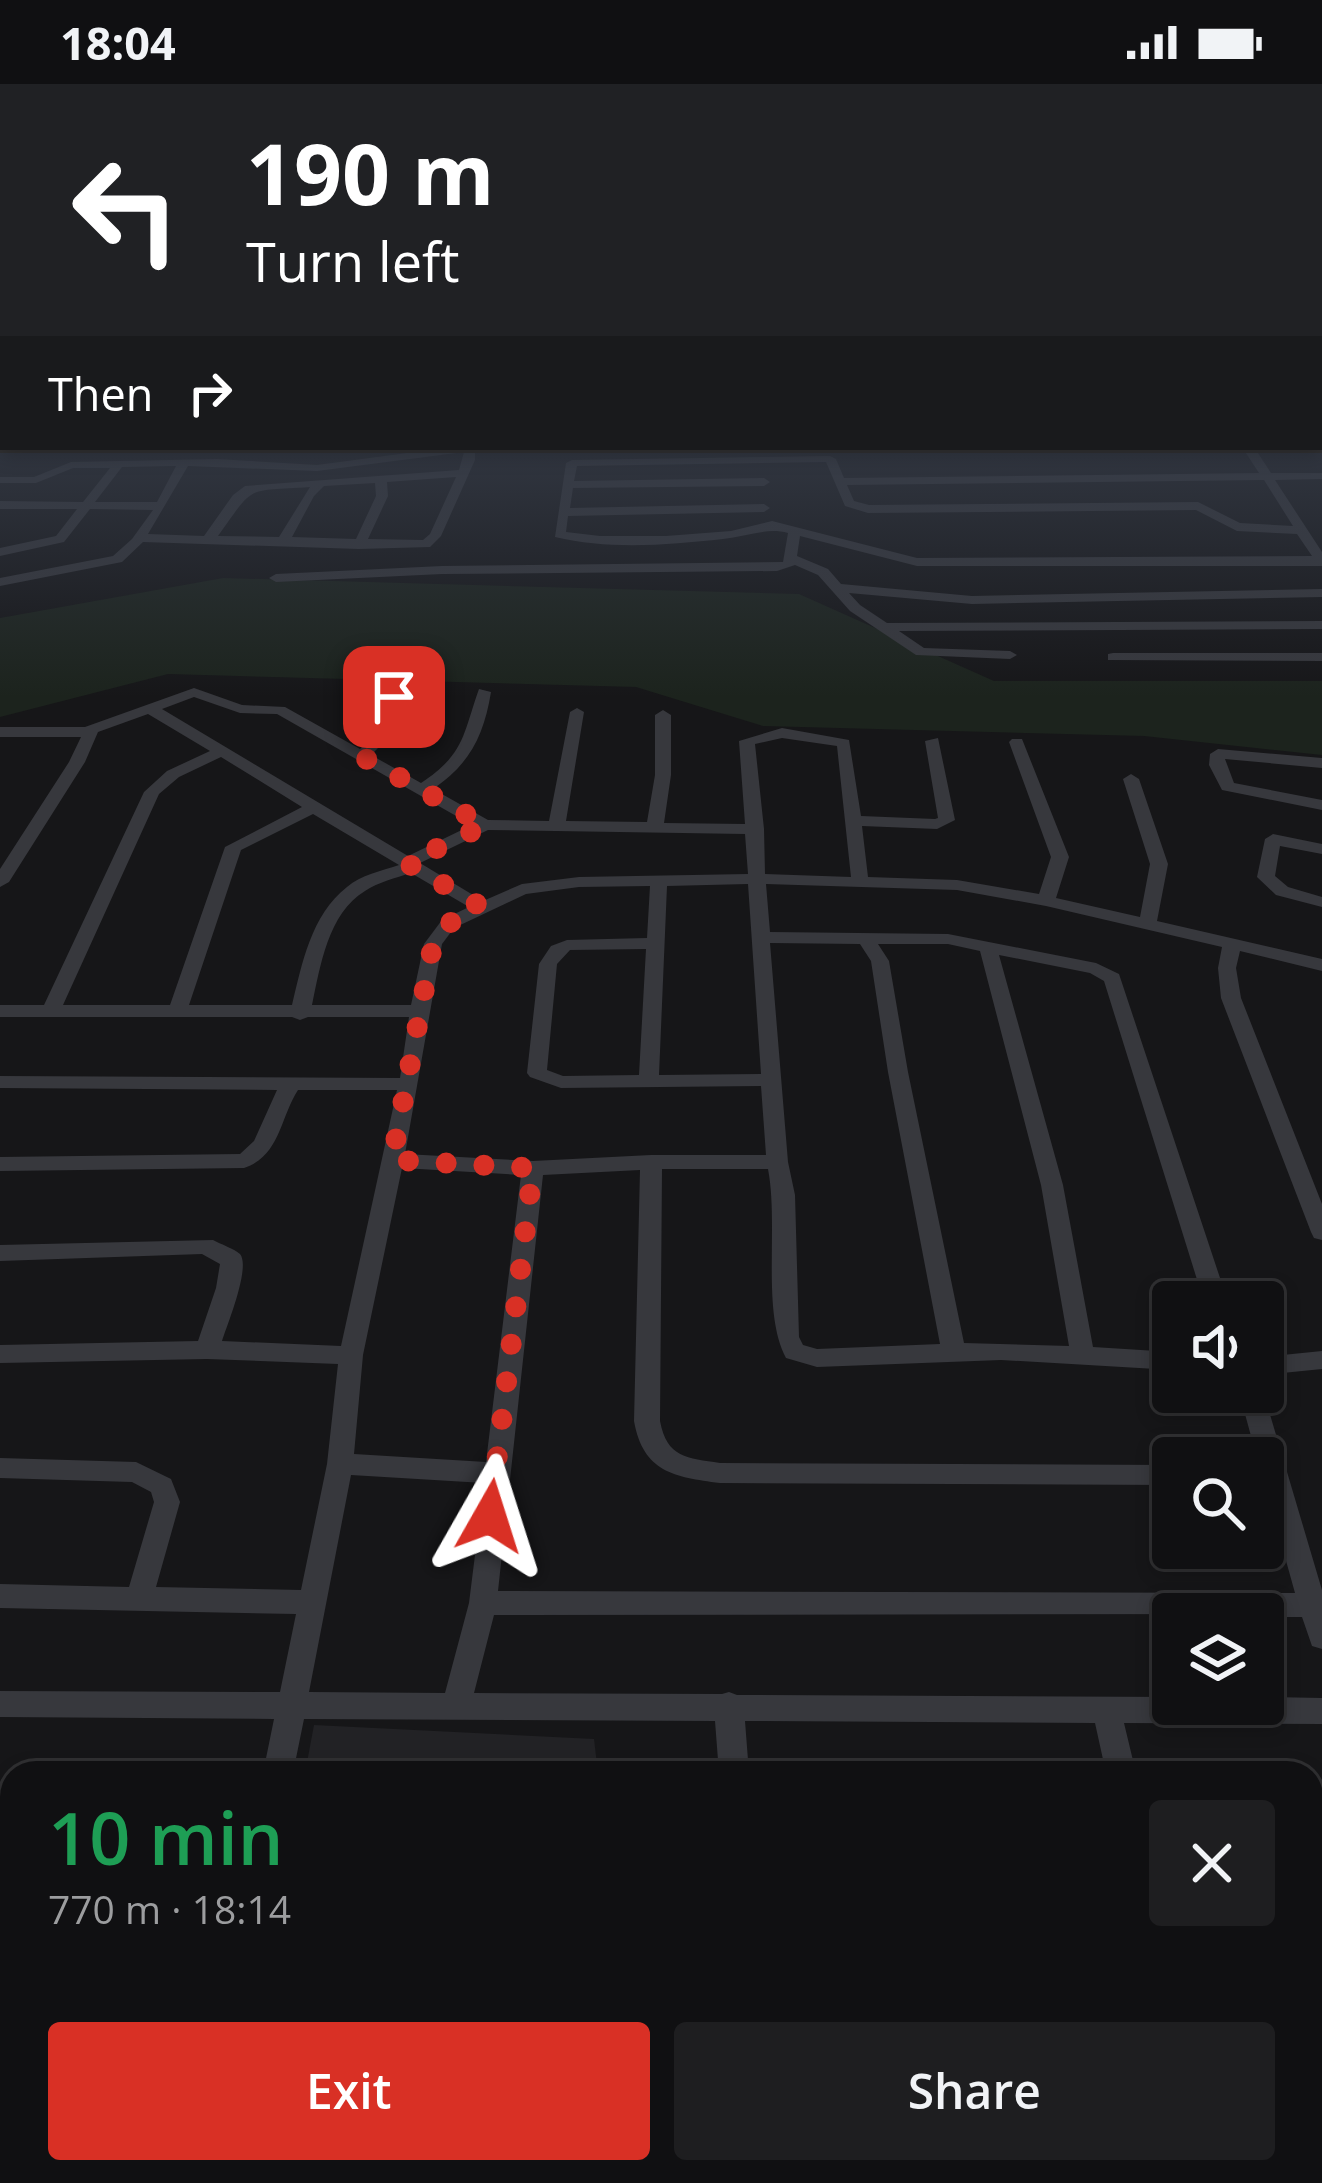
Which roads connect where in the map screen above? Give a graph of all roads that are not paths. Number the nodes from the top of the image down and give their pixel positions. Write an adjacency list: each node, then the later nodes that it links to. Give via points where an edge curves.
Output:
1 (20, 501): 13 (street)
2 (160, 501): 14 (street)
3 (235, 501): 21 (street)
4 (305, 501): 23 (street)
5 (380, 501): 24 (street)
6 (449, 501): 22 (street)
7 (565, 501): 16 (street)
8 (764, 501): 15 (street)
9 (848, 501): 18 (street, via 868,509 1198,506 1237,527)
10 (1282, 501): 18 (street)
11 (88, 503): 13 (street); 14 (street); 25 (street, via 59,539)
12 (0, 505): 13 (street)
13 (17, 505)
14 (157, 506): 20 (street)
15 (764, 508): 16 (street); 17 (street)
16 (564, 512): 17 (street, via 559,534 572,539 716,537)
17 (772, 525): 19 (street)
18 (1300, 530): 27 (street)
19 (794, 531): 26 (street); 27 (street, via 899,560)
20 (137, 538): 21 (street); 30 (street, via 117,559)
21 (207, 540): 23 (street)
22 (432, 540): 24 (street); 28 (street, via 450,546)
23 (283, 542): 24 (street)
24 (359, 545)
25 (0, 552)
26 (790, 558): 28 (street, via 777,567 728,570); 31 (street)
27 (1321, 561)
28 (448, 570): 29 (street)
29 (276, 578)
30 (0, 582)
31 (837, 588): 32 (street, via 879,585 972,600); 34 (street)
32 (1322, 592)
33 (1322, 626): 34 (street)
34 (886, 627): 35 (street, via 932,655)
35 (1010, 655)
36 (1113, 657): 37 (street)
37 (1322, 657)
38 (395, 688): 48 (street, via 376,742)
39 (484, 692): 51 (street, via 464,759)
40 (148, 707): 43 (street); 47 (street); 48 (street, via 194,692 240,709 277,709)
41 (577, 712): 56 (street)
42 (663, 715): 57 (street)
43 (89, 732): 44 (street); 63 (street)
44 (0, 736)
45 (933, 741): 54 (street, via 947,820)
46 (1017, 742): 65 (street, via 1060,857)
47 (222, 752): 53 (street); 77 (street, via 152,793)
48 (361, 756): 51 (street)
49 (1322, 763): 52 (street, via 1218,754 1217,764 1228,787)
50 (1130, 779): 68 (street, via 1159,864)
51 (421, 790): 55 (street)
52 (1322, 805)
53 (314, 807): 60 (street); 78 (street, via 233,847)
54 (852, 821): 58 (street, via 844,743 782,733 747,741); 64 (street)
55 (485, 825): 56 (street); 60 (street)
56 (557, 825): 57 (street)
57 (655, 825): 58 (street)
58 (756, 829): 61 (street)
59 (1322, 849): 66 (street, via 1273,839 1266,877 1282,891)
60 (410, 865): 67 (street); 79 (street, via 358,888 337,910 318,940)
61 (758, 879): 62 (street); 64 (street); 69 (street)
62 (659, 880): 67 (street, via 546,884); 71 (street)
63 (0, 882)
64 (860, 882): 65 (street, via 957,885)
65 (1046, 901): 68 (street)
66 (1322, 902)
67 (480, 906): 76 (street, via 448,924 433,944)
68 (1148, 924): 72 (street)
69 (762, 937): 70 (street); 80 (street)
70 (868, 940): 73 (street); 94 (street, via 880,961)
71 (656, 943): 82 (street); 82 (street, via 557,950 548,964 535,1068 549,1080)
72 (1232, 944): 74 (street); 90 (street, via 1232,998)
73 (988, 947): 92 (street, via 1112,978); 96 (street, via 1052,1185)
74 (1322, 965)
75 (0, 1011): 77 (street)
76 (419, 1011): 79 (street); 84 (street)
77 (50, 1012): 78 (street)
78 (177, 1012): 79 (street)
79 (300, 1014)
80 (772, 1080): 82 (street); 87 (street)
81 (0, 1082): 83 (street)
82 (649, 1082)
83 (293, 1083): 84 (street); 88 (street, via 278,1100 261,1151 244,1162)
84 (409, 1084): 85 (street)
85 (392, 1160): 89 (street); 97 (street)
86 (651, 1162): 87 (street); 89 (street); 104 (street, via 647,1421 664,1461 720,1474)
87 (777, 1162): 94 (street, via 787,1336 795,1352)
88 (0, 1164)
89 (533, 1168): 103 (street)
90 (1322, 1232)
91 (0, 1253): 93 (street, via 206,1246 222,1252 232,1274)
92 (1209, 1281)
93 (207, 1350): 95 (street); 97 (street)
94 (954, 1353): 96 (street)
95 (0, 1354)
96 (1082, 1354): 98 (street)
97 (351, 1355): 101 (street)
98 (1152, 1359)
99 (1322, 1360): 100 (street)
100 (1284, 1364)
101 (340, 1464): 103 (street); 108 (street)
102 (0, 1468): 107 (street, via 136,1472 162,1486 166,1502)
103 (494, 1473): 109 (street)
104 (1152, 1475)
105 (1284, 1523): 110 (street)
106 (0, 1596): 107 (street)
107 (140, 1600): 108 (street)
108 (311, 1602): 113 (street)
109 (483, 1603): 110 (street); 115 (street)
110 (1312, 1605): 111 (street)
111 (1322, 1636)
112 (0, 1704): 113 (street)
113 (293, 1705): 115 (street); 118 (street)
114 (729, 1706): 115 (street); 116 (street); 119 (street)
115 (456, 1708)
116 (1107, 1711): 117 (street); 120 (street)
117 (1322, 1711)
118 (281, 1761)
119 (733, 1761)
120 (1118, 1761)

